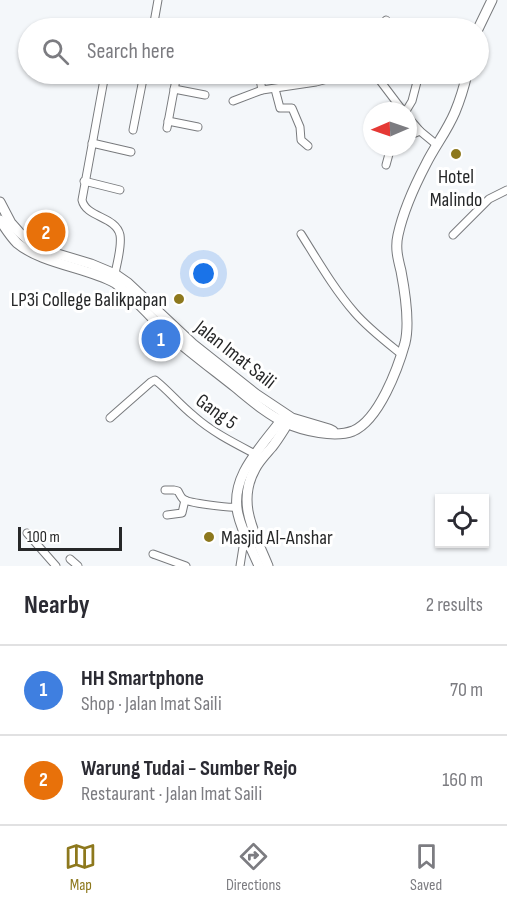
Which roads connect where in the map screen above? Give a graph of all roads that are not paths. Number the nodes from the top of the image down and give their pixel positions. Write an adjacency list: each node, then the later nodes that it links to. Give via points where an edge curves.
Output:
1 (158, 0): 3 (street)
2 (492, 0): 4 (main road)
3 (155, 18)
4 (483, 18)
5 (103, 84): 25 (street)
6 (142, 84): 22 (street)
7 (175, 84): 13 (street)
8 (261, 84): 15 (street)
9 (304, 84): 14 (street)
10 (383, 84): 18 (street)
11 (416, 84): 19 (street)
12 (464, 84): 26 (main road)
13 (174, 89): 16 (street); 20 (street, via 168,125)
14 (275, 89): 15 (street); 27 (street, via 280,108 292,108 301,140)
15 (262, 90): 17 (street)
16 (205, 95)
17 (233, 101)
18 (398, 102)
19 (411, 102)
20 (198, 127)
21 (417, 128): 23 (street)
22 (133, 130)
23 (420, 131): 24 (street); 26 (street)
24 (417, 132)
25 (92, 143): 28 (street); 31 (street)
26 (437, 145): 39 (main road, via 413,192 397,236 406,331)
27 (308, 146)
28 (131, 152)
29 (388, 156): 30 (street)
30 (386, 165)
31 (84, 181): 32 (street); 38 (street, via 83,205 115,225 119,232)
32 (120, 190)
33 (507, 190): 37 (street, via 493,196)
34 (0, 202): 38 (main road, Jalan Imat Saili, via 11,223 29,241)
35 (0, 220): 41 (main road, Jalan Imat Saili, via 12,238 30,251 122,288 191,353)
36 (300, 234): 39 (street, via 354,312)
37 (453, 235)
38 (115, 274): 41 (main road, Jalan Imat Saili)
39 (401, 354): 41 (main road, via 386,392 355,430 336,433)
40 (110, 418): 42 (street, Gang 5, via 156,381 203,423)
41 (283, 418): 42 (main road); 56 (main road, via 254,469 246,499 250,522)
42 (255, 454): 45 (main road, via 241,479)
43 (165, 490): 44 (street, via 178,491)
44 (184, 500): 45 (street); 46 (street, via 182,513)
45 (237, 507): 48 (main road)
46 (167, 515)
47 (27, 533): 51 (street)
48 (249, 544): 54 (street, via 243,547); 55 (main road)
49 (153, 554): 53 (street)
50 (70, 559): 52 (street)
51 (56, 566)
52 (78, 566)
53 (186, 566)
54 (240, 566)
55 (259, 566)
56 (268, 566)

